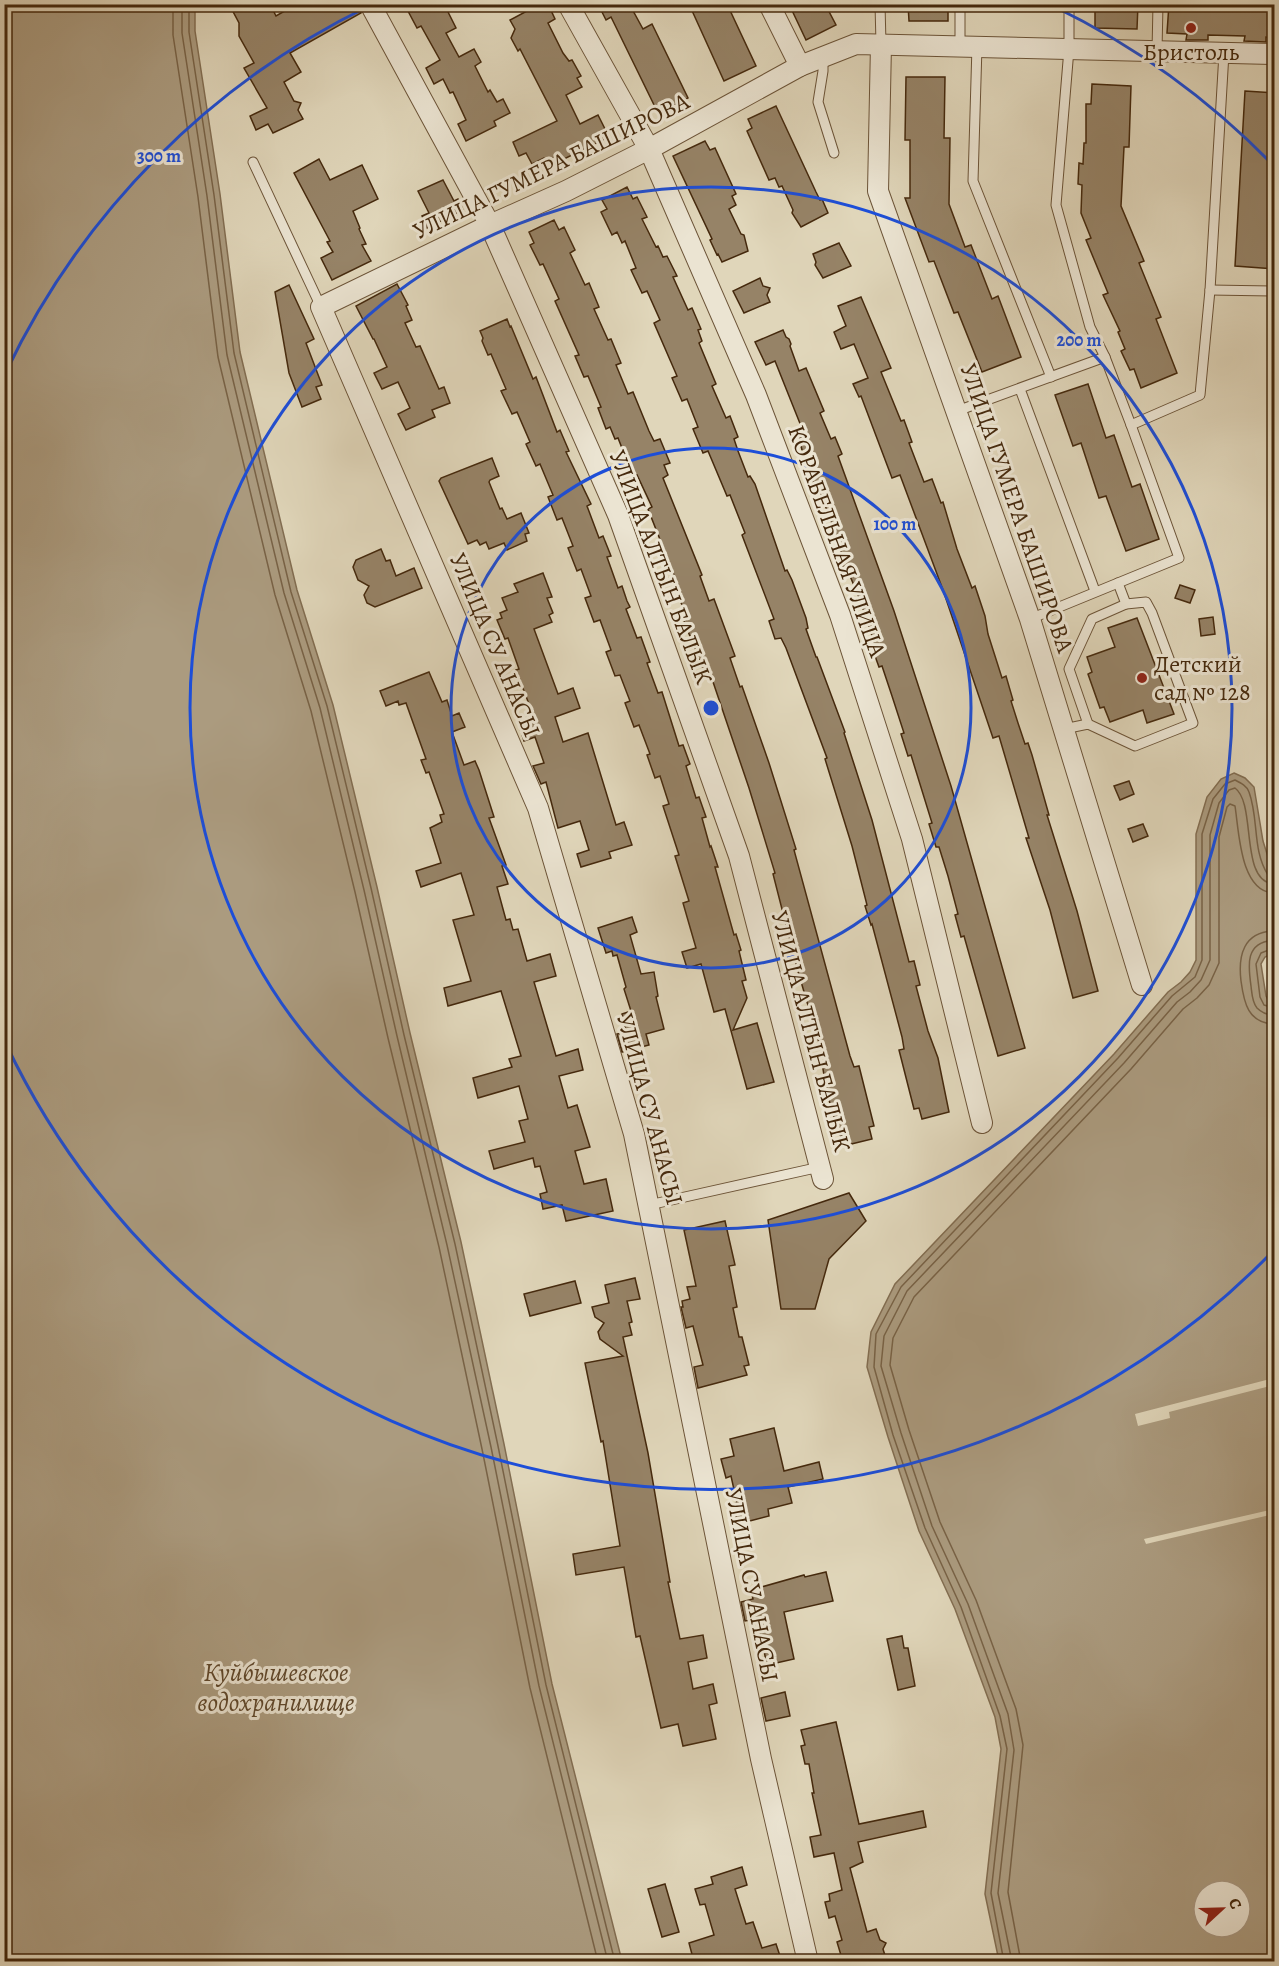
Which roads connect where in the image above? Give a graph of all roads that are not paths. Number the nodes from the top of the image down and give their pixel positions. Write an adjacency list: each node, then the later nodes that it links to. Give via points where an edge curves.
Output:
1 (370, 4): 19 (street, УЛИЦА АЛТЫН БАЛЫК)
2 (568, 4): 16 (street, КОРАБЕЛЬНАЯ УЛИЦА)
3 (769, 4): 15 (street)
4 (880, 4): 8 (lane)
5 (960, 4): 9 (lane)
6 (1069, 4): 10 (lane)
7 (1158, 4): 11 (lane)
8 (881, 44): 9 (street, УЛИЦА ГУМЕРА БАШИРОВА); 14 (street, УЛИЦА ГУМЕРА БАШИРОВА, via 856,44); 26 (street, УЛИЦА ГУМЕРА БАШИРОВА, via 878,191)
9 (968, 46): 10 (street, УЛИЦА ГУМЕРА БАШИРОВА); 24 (lane, via 972,181)
10 (1069, 49): 11 (street, УЛИЦА ГУМЕРА БАШИРОВА); 23 (lane, via 1056,205 1090,327)
11 (1157, 51): 12 (street, УЛИЦА ГУМЕРА БАШИРОВА)
12 (1224, 53): 13 (street, УЛИЦА ГУМЕРА БАШИРОВА); 20 (lane)
13 (1275, 54)
14 (823, 57): 15 (street, УЛИЦА ГУМЕРА БАШИРОВА); 17 (lane, via 818,102)
15 (800, 66): 16 (street, УЛИЦА ГУМЕРА БАШИРОВА)
16 (649, 149): 19 (street, УЛИЦА ГУМЕРА БАШИРОВА); 35 (street, КОРАБЕЛЬНАЯ УЛИЦА, via 756,395 840,615 912,840)
17 (834, 153)
18 (253, 162): 22 (lane)
19 (490, 225): 22 (street, УЛИЦА ГУМЕРА БАШИРОВА); 36 (street, УЛИЦА АЛТЫН БАЛЫК, via 618,515 739,856)
20 (1210, 290): 21 (lane); 27 (lane, via 1200,395)
21 (1275, 291)
22 (321, 307): 37 (street, УЛИЦА СУ АНАСЫ, via 538,808 634,1134)
23 (1104, 357): 24 (lane); 27 (lane)
24 (1051, 376): 25 (lane)
25 (1020, 388): 26 (lane); 29 (lane)
26 (957, 411): 31 (street, УЛИЦА ГУМЕРА БАШИРОВА)
27 (1131, 425): 28 (lane, via 1179,558)
28 (1118, 583): 29 (lane); 30 (lane)
29 (1095, 591): 31 (lane)
30 (1126, 604): 32 (lane, via 1092,619 1069,669); 32 (lane, via 1146,602 1193,723 1135,746)
31 (1030, 619): 33 (street, УЛИЦА ГУМЕРА БАШИРОВА)
32 (1088, 724): 33 (lane)
33 (1064, 729): 34 (street, УЛИЦА ГУМЕРА БАШИРОВА)
34 (1142, 985)
35 (982, 1123)
36 (822, 1173): 37 (lane)
37 (649, 1205): 38 (street, УЛИЦА СУ АНАСЫ, via 758,1748)
38 (808, 1962)

